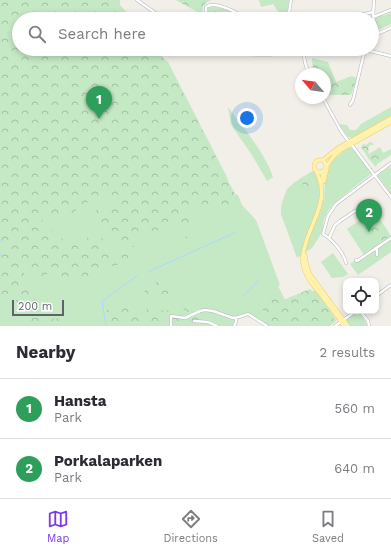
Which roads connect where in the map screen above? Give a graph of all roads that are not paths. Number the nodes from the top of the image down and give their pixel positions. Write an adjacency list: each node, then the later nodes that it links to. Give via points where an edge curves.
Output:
1 (137, 0): 5 (street)
2 (291, 0): 8 (street)
3 (374, 0): 9 (street)
4 (391, 10): 10 (street)
5 (154, 12)
6 (206, 12): 7 (street, via 209,4)
7 (236, 12)
8 (289, 12)
9 (373, 12)
10 (379, 15)
11 (391, 28): 12 (street)
12 (379, 33)
13 (379, 53): 16 (street)
14 (304, 56): 17 (street)
15 (364, 56): 19 (street)
16 (391, 56)
17 (307, 68)
18 (326, 104): 22 (street)
19 (350, 105)
20 (391, 118): 24 (main road)
21 (391, 122): 24 (main road)
22 (339, 127): 23 (street); 24 (street)
23 (341, 131): 24 (street); 25 (street, via 345,140)
24 (350, 143): 25 (main road); 28 (main road); 31 (street)
25 (344, 145): 26 (main road)
26 (323, 160): 28 (main road); 29 (main road, via 315,162)
27 (391, 163): 31 (street)
28 (327, 165): 30 (main road); 32 (main road)
29 (315, 169): 30 (main road); 46 (main road, via 321,184 322,198 304,248 303,265 309,280)
30 (322, 171): 32 (main road)
31 (375, 175): 33 (street); 35 (street, via 336,204 328,216 323,234)
32 (323, 184): 46 (main road, via 324,196 306,248 306,262 311,277)
33 (391, 197)
34 (354, 211): 35 (street, via 335,225)
35 (329, 238): 40 (street, via 346,259)
36 (391, 238): 37 (street)
37 (376, 248): 38 (street); 39 (street)
38 (377, 255)
39 (356, 260)
40 (346, 263)
41 (391, 285): 42 (street)
42 (379, 294)
43 (351, 314): 46 (street)
44 (362, 314): 55 (street)
45 (236, 318): 48 (street, via 202,310 185,318 171,316); 50 (street); 51 (street, via 248,314)
46 (342, 320): 52 (street); 53 (main road); 54 (main road)
47 (194, 321): 49 (street)
48 (171, 326)
49 (217, 326)
50 (234, 326)
51 (267, 326)
52 (335, 326)
53 (344, 326)
54 (348, 326)
55 (369, 326)

